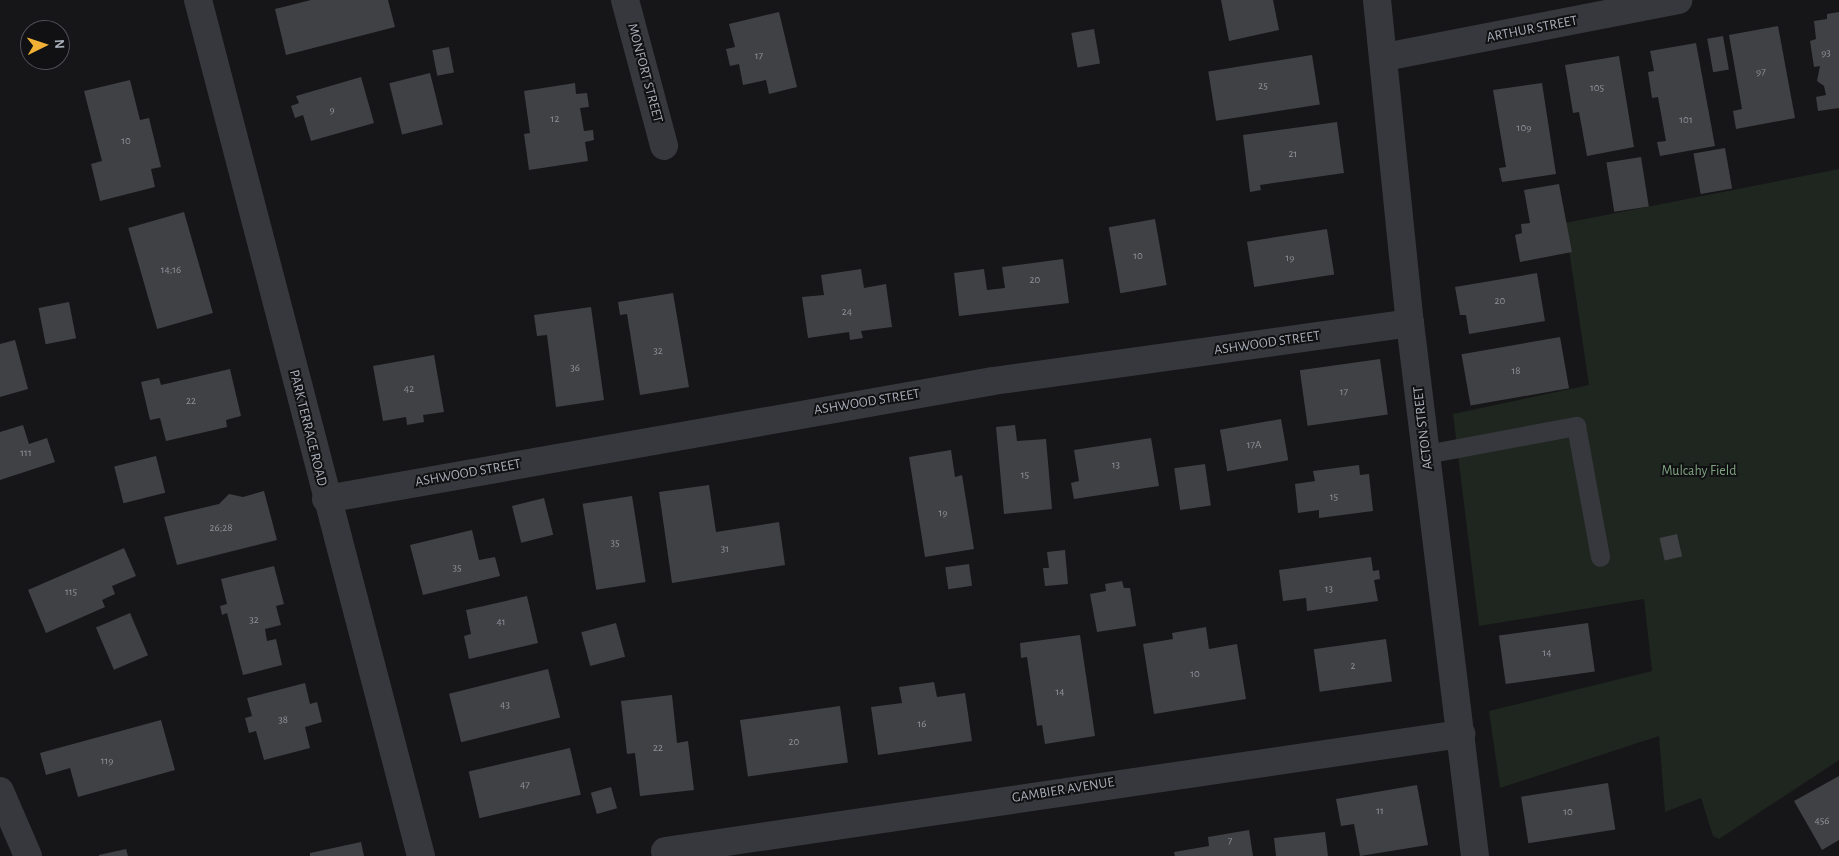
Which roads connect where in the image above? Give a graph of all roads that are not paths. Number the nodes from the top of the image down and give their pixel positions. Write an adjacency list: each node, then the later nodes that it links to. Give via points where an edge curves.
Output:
1 (198, 0): 9 (street, PARK TERRACE ROAD)
2 (625, 0): 6 (street, MONFORT STREET)
3 (1377, 0): 5 (street, ACTON STREET)
4 (1679, 0): 5 (street, ARTHUR STREET)
5 (1385, 57): 7 (street, ACTON STREET)
6 (664, 146)
7 (1410, 323): 8 (street, ACTON STREET); 9 (street, ASHWOOD STREET, via 993,381)
8 (1426, 454): 10 (lane, via 1576,426); 11 (street, ACTON STREET)
9 (326, 499): 15 (street, PARK TERRACE ROAD)
10 (1600, 557)
11 (1461, 734): 13 (street, GAMBIER AVENUE); 16 (street, ACTON STREET)
12 (0, 791): 14 (street)
13 (665, 851)
14 (28, 856)
15 (421, 856)
16 (1475, 856)

